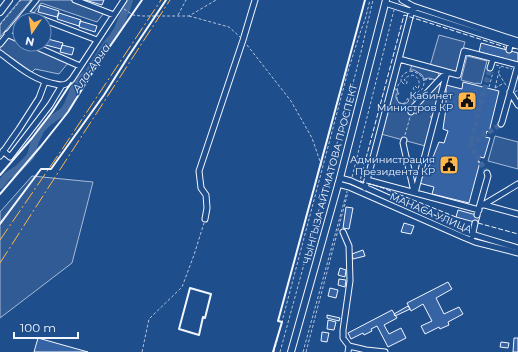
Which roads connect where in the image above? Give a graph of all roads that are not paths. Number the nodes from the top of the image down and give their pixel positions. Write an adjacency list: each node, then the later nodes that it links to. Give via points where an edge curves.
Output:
1 (9, 0): 9 (main road)
2 (36, 0): 10 (street)
3 (75, 0): 11 (street)
4 (124, 0): 11 (street)
5 (255, 0): 44 (street, via 199,170 201,188 206,195)
6 (402, 0): 8 (street)
7 (386, 2): 8 (street); 38 (main road, ЧЫНГЫЗА АЙТМАТОВА ПРОСПЕКТ)
8 (413, 8): 17 (street); 24 (street)
9 (1, 9)
10 (27, 12)
11 (114, 15): 16 (street)
12 (52, 23): 16 (street)
13 (12, 28): 14 (street)
14 (7, 34): 15 (street); 19 (street)
15 (12, 36)
16 (97, 40): 26 (street)
17 (511, 41): 18 (street); 20 (street); 21 (street)
18 (518, 41)
19 (0, 44)
20 (518, 46)
21 (509, 50)
22 (48, 52): 26 (street)
23 (0, 53): 28 (street)
24 (399, 59): 27 (street); 37 (street)
25 (518, 65): 27 (street, via 506,61 493,66 464,51 458,75); 30 (street)
26 (80, 66): 29 (street, via 68,83)
27 (447, 72): 32 (street); 41 (street)
28 (45, 82): 29 (street); 35 (street, via 39,98)
29 (62, 85): 35 (street, via 10,157)
30 (512, 92): 31 (street); 33 (street)
31 (518, 106)
32 (411, 112)
33 (501, 124)
34 (404, 140): 41 (street)
35 (2, 154)
36 (487, 173): 42 (street)
37 (367, 180): 40 (street); 41 (street)
38 (339, 181): 40 (street, МАНАСА УЛИЦА, via 351,181); 47 (street, МАНАСА УЛИЦА, via 411,215); 51 (main road, ЧЫНГЫЗА АЙТМАТОВА ПРОСПЕКТ)
39 (518, 184): 42 (street)
40 (365, 188): 47 (street, МАНАСА УЛИЦА)
41 (415, 193): 42 (street, via 478,213)
42 (482, 204): 43 (street)
43 (518, 214)
44 (205, 220)
45 (475, 223): 47 (street)
46 (343, 232): 50 (street, via 349,246 350,281 343,330 343,338)
47 (472, 238): 48 (street, МАНАСА УЛИЦА); 49 (street, МАНАСА УЛИЦА)
48 (518, 248)
49 (518, 253)
50 (348, 349): 52 (street)
51 (291, 352)
52 (385, 352)

